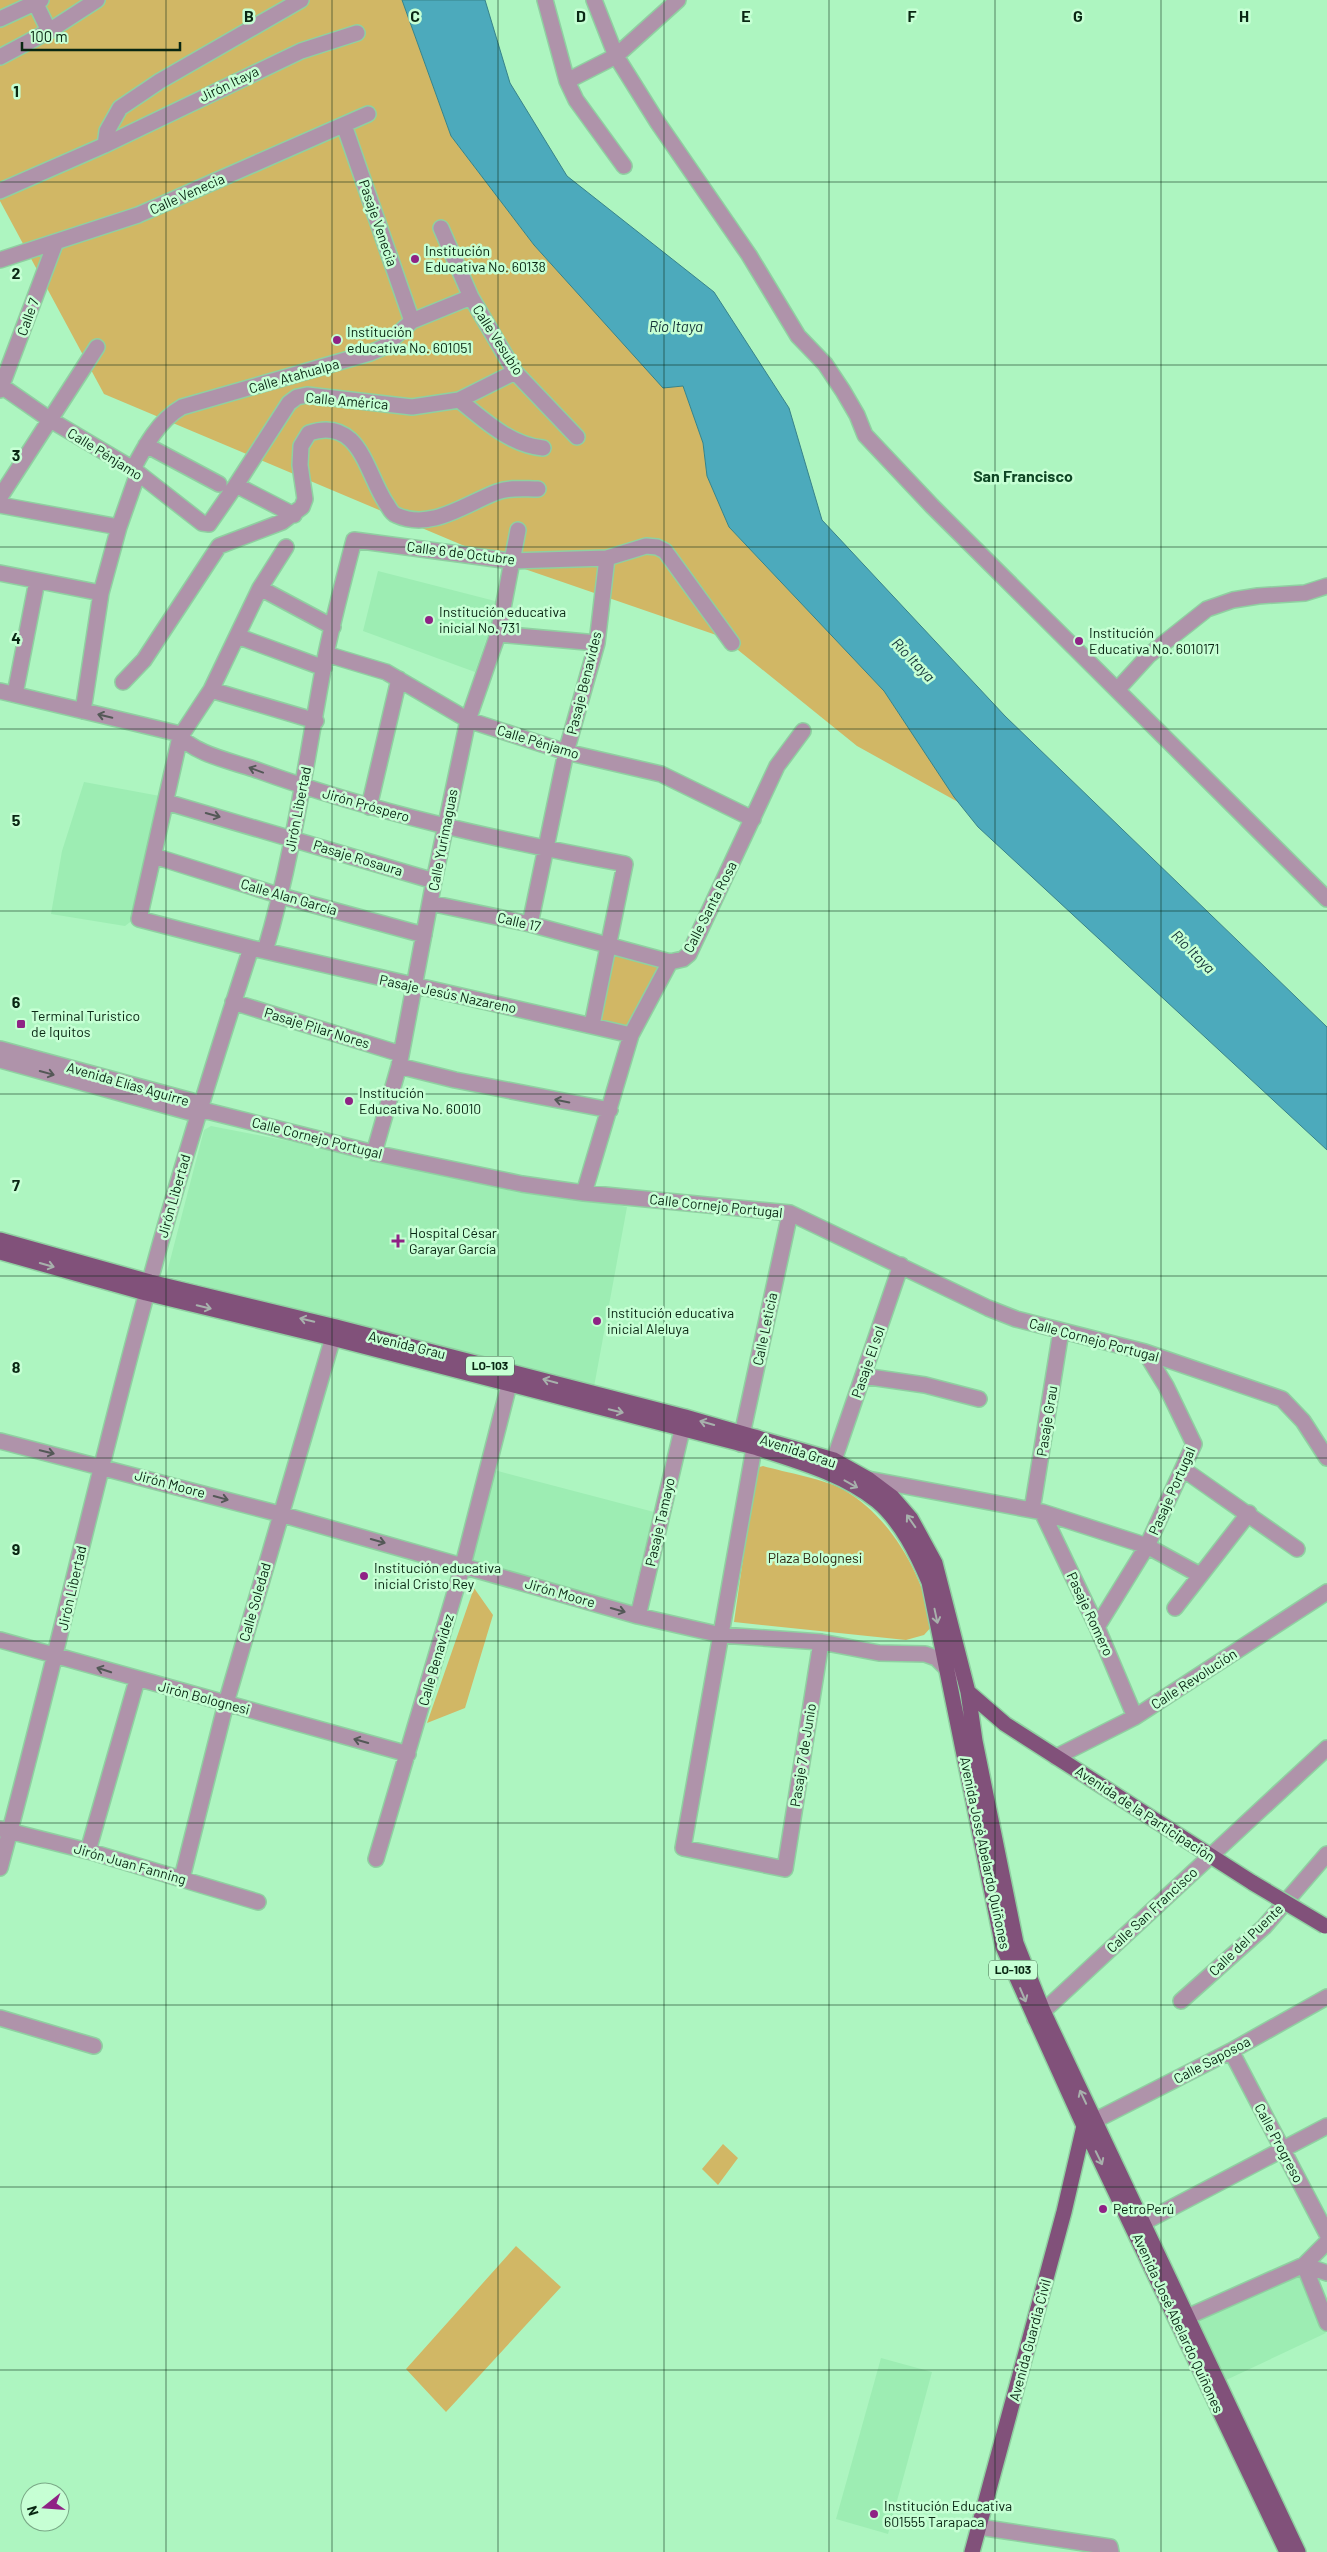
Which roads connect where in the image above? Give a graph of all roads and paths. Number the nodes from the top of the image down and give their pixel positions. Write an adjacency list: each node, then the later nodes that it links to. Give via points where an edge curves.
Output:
1 (97, 0): 8 (street)
2 (301, 0): 15 (street, via 160,81 120,108 107,131)
3 (545, 0): 12 (street)
4 (594, 0): 10 (street)
5 (678, 0): 10 (street)
6 (37, 1): 7 (street); 8 (street)
7 (0, 19)
8 (49, 31): 11 (street)
9 (357, 33): 15 (street, Jirón Itaya, via 283,59)
10 (616, 56): 12 (street); 60 (street, via 749,255 798,336 825,364 843,390 865,435)
11 (0, 57)
12 (567, 81): 16 (street, via 576,100)
13 (368, 114): 14 (street, Calle Venecia)
14 (344, 125): 19 (street, Calle Venecia, via 138,215); 22 (street, Pasaje Venecia)
15 (105, 145): 17 (street, Jirón Itaya)
16 (624, 166)
17 (0, 191)
18 (441, 228): 21 (street, Calle Vesubio)
19 (55, 244): 20 (street, Calle Venecia); 25 (street, Calle 7)
20 (0, 260)
21 (471, 297): 22 (street, Calle Atahualpa); 24 (street, Calle Vesubio)
22 (412, 321): 29 (street, Calle Atahualpa, via 384,347 370,353 182,407 170,414)
23 (96, 347): 27 (street)
24 (515, 372): 26 (street, Calle América); 28 (street, Calle Vesubio)
25 (1, 387): 27 (street, Calle Pénjamo)
26 (458, 400): 30 (street, via 504,434 528,447); 33 (street, Calle América, via 412,407 306,395 297,397 289,403)
27 (49, 419): 31 (street, Calle Pénjamo); 35 (street)
28 (578, 437)
29 (146, 445): 31 (street, Calle Atahualpa); 32 (street)
30 (543, 448)
31 (135, 471): 38 (street, Calle Pénjamo, via 202,523); 39 (street, Calle Atahualpa)
32 (219, 484)
33 (236, 485): 37 (street); 38 (street, Calle América)
34 (538, 489): 37 (street, via 498,491 433,519 410,520 393,514 358,446 344,434 322,428 309,433 301,446 305,499)
35 (0, 497)
36 (0, 504): 39 (street)
37 (294, 515): 57 (street, via 267,529 219,546 144,660)
38 (209, 524)
39 (119, 526): 49 (street, Calle Atahualpa)
40 (518, 530): 44 (street, Calle Yurimaguas)
41 (354, 540): 44 (street, Calle 6 de Octubre); 50 (street, Jirón Libertad)
42 (286, 547): 48 (street)
43 (606, 558): 44 (street, Calle 6 de Octubre); 53 (street, Pasaje Benavides); 54 (street, Calle 6 de Octubre, via 646,546 665,551)
44 (511, 561): 51 (street, Calle Yurimaguas)
45 (0, 573): 46 (street)
46 (37, 581): 49 (street); 61 (street)
47 (1327, 586): 60 (street, via 1305,593 1233,600 1207,609 1149,655)
48 (260, 588): 50 (street); 52 (street)
49 (101, 593): 62 (street, Calle Atahualpa)
50 (333, 627): 55 (street, Jirón Libertad)
51 (498, 634): 53 (street); 63 (street, Calle Yurimaguas)
52 (237, 636): 55 (street, Calle Pénjamo); 59 (street)
53 (596, 643): 67 (street, Pasaje Benavides)
54 (732, 643)
55 (325, 661): 56 (street, Calle Pénjamo, via 386,672); 64 (street, Jirón Libertad)
56 (399, 679): 63 (street, Calle Pénjamo); 70 (street)
57 (123, 682)
58 (0, 690): 61 (street, Jirón Próspero)
59 (211, 690): 64 (street); 66 (street)
60 (1117, 690): 78 (street)
61 (16, 694): 62 (street, Jirón Próspero)
62 (83, 711): 66 (street, Jirón Próspero, one-way to 62, via 176,733)
63 (468, 720): 67 (street, Calle Pénjamo); 72 (street, Calle Yurimaguas)
64 (316, 721): 68 (street, Jirón Libertad)
65 (803, 731): 71 (street, Calle Santa Rosa, via 777,766)
66 (180, 737): 68 (street, Jirón Próspero, one-way to 66, via 191,747); 69 (street)
67 (566, 752): 71 (street, Calle Pénjamo, via 661,774); 74 (street, Pasaje Benavides)
68 (302, 787): 70 (street, Jirón Próspero); 73 (street, Jirón Libertad)
69 (166, 802): 73 (street, Pasaje Rosaura, one-way to 73); 75 (street)
70 (369, 807): 72 (street, Jirón Próspero)
71 (754, 819): 84 (street, Calle Santa Rosa, via 689,954)
72 (445, 828): 74 (street, Jirón Próspero); 76 (street, Calle Yurimaguas)
73 (293, 838): 76 (street, Pasaje Rosaura); 77 (street, Jirón Libertad)
74 (545, 849): 80 (street, Pasaje Benavides); 82 (street, Jirón Próspero, via 625,864)
75 (154, 856): 77 (street, Calle Alan García); 83 (street, Pasaje Jesús Nazareno, via 140,919)
76 (434, 881): 79 (street, Calle Yurimaguas)
77 (281, 896): 81 (street, Calle Alan García); 83 (street, Jirón Libertad)
78 (1327, 899)
79 (430, 904): 80 (street, Calle 17); 81 (street, Calle Yurimaguas)
80 (530, 924): 82 (street, Calle 17)
81 (424, 935): 85 (street, Calle Yurimaguas)
82 (607, 944): 84 (street, Calle 17); 87 (street)
83 (258, 949): 85 (street, Pasaje Jesús Nazareno); 86 (street, Jirón Libertad)
84 (670, 962): 88 (street, Calle Santa Rosa)
85 (415, 987): 87 (street, Pasaje Jesús Nazareno); 92 (street, Calle Yurimaguas)
86 (233, 1002): 92 (street, Pasaje Pilar Nores); 93 (street, Jirón Libertad)
87 (592, 1025): 88 (street, Pasaje Jesús Nazareno)
88 (631, 1036): 94 (street, Calle Santa Rosa)
89 (0, 1049): 91 (street, Avenida Elías Aguirre)
90 (0, 1060): 91 (street, Avenida Elías Aguirre)
91 (20, 1060): 93 (street, Avenida Elías Aguirre, via 189,1112)
92 (400, 1060): 94 (street, Pasaje Pilar Nores, one-way to 92, via 455,1080); 95 (street, Calle Yurimaguas)
93 (199, 1108): 95 (street, Calle Cornejo Portugal); 101 (street, Jirón Libertad)
94 (610, 1110): 96 (street, Calle Santa Rosa)
95 (374, 1153): 96 (street, Calle Cornejo Portugal, via 522,1184)
96 (584, 1193): 97 (street, Calle Cornejo Portugal)
97 (790, 1213): 100 (street, Calle Cornejo Portugal); 109 (street, Calle Leticia)
98 (0, 1240): 101 (main road, Avenida Grau / LO-103)
99 (0, 1252): 101 (main road, Avenida Grau / LO-103, one-way to 101)
100 (902, 1265): 102 (street, Calle Cornejo Portugal, via 988,1308); 105 (street, Pasaje El sol)
101 (148, 1288): 103 (main road, Avenida Grau / LO-103); 113 (street, Jirón Libertad)
102 (1061, 1331): 104 (street, Calle Cornejo Portugal); 116 (street, Pasaje Grau)
103 (334, 1333): 106 (main road, Avenida Grau / LO-103); 118 (street, Calle Soledad)
104 (1145, 1352): 111 (street, Calle Cornejo Portugal, via 1282,1400 1304,1421); 114 (street, Pasaje Portugal, via 1166,1386 1194,1444)
105 (863, 1376): 107 (street, via 925,1385); 112 (street, Pasaje El sol)
106 (511, 1378): 108 (main road, Avenida Grau / LO-103); 122 (street, Calle Benavidez)
107 (979, 1399)
108 (684, 1423): 109 (main road, Avenida Grau / LO-103); 126 (street, Pasaje Tamayo)
109 (748, 1440): 112 (main road, Avenida Grau / LO-103); 128 (street, Calle Leticia); 132 (main road, Avenida José Abelardo Quiñones / LO-103, one-way to 132, via 851,1483 879,1502 916,1553 929,1582)
110 (0, 1441): 113 (street, Jirón Moore, one-way to 113)
111 (1327, 1458)
112 (834, 1460): 115 (main road, Avenida Grau / LO-103)
113 (101, 1466): 118 (street, Jirón Moore, one-way to 118); 131 (street, Jirón Libertad)
114 (1182, 1469): 117 (street); 119 (street, Pasaje Portugal)
115 (868, 1479): 116 (street, Avenida Grau); 121 (main road, Avenida Grau / LO-103, one-way to 115, via 911,1519 892,1497)
116 (1037, 1511): 119 (street, Avenida Grau); 127 (street, Pasaje Romero)
117 (1249, 1513): 120 (street); 123 (street)
118 (280, 1514): 122 (street, Jirón Moore, one-way to 122); 135 (street, Calle Soledad)
119 (1148, 1546): 123 (street, Avenida Grau); 127 (street, Pasaje Portugal)
120 (1297, 1549)
121 (936, 1563): 134 (main road, Avenida José Abelardo Quiñones / LO-103)
122 (463, 1564): 126 (street, Jirón Moore, one-way to 126); 140 (street, Calle Benavidez)
123 (1200, 1575): 125 (street)
124 (1327, 1592): 136 (street, Calle Revolución)
125 (1175, 1608)
126 (638, 1616): 128 (street, Jirón Moore)
127 (1097, 1627): 136 (street, Pasaje Romero)
128 (721, 1635): 130 (street, Jirón Moore); 148 (street, Calle Leticia, via 683,1848)
129 (0, 1640): 131 (street, Jirón Bolognesi)
130 (821, 1642): 132 (street, Jirón Moore, via 872,1652 925,1654 936,1658); 148 (street, Pasaje 7 de Junio)
131 (56, 1654): 133 (street, Jirón Bolognesi, one-way to 131); 142 (street, Jirón Libertad)
132 (948, 1669): 134 (street, Jirón Moore); 154 (main road, Avenida José Abelardo Quiñones / LO-103, one-way to 154, via 1003,1947)
133 (137, 1680): 135 (street, Jirón Bolognesi); 143 (street)
134 (968, 1692): 137 (main road, Avenida de la Participación); 138 (main road, Avenida José Abelardo Quiñones / LO-103)
135 (226, 1703): 140 (street, Jirón Bolognesi, one-way to 135); 149 (street, Calle Soledad)
136 (1135, 1717): 141 (street, Calle Revolución)
137 (1005, 1724): 138 (main road, via 982,1726); 141 (main road, Avenida de la Participación)
138 (975, 1741): 154 (main road, Avenida José Abelardo Quiñones / LO-103, via 1016,1943)
139 (1327, 1748): 145 (street, Calle San Francisco)
140 (408, 1754): 146 (street, Calle Benavidez)
141 (1056, 1757): 145 (main road, Avenida de la Participación)
142 (5, 1830): 143 (street, Jirón Juan Fanning); 147 (street, Jirón Libertad)
143 (88, 1851): 149 (street, Jirón Juan Fanning)
144 (1327, 1854): 153 (street, Calle del Puente, via 1264,1927)
145 (1210, 1856): 151 (main road, Avenida de la Participación, bridge); 154 (street, Calle San Francisco)
146 (376, 1859)
147 (0, 1868)
148 (785, 1869)
149 (182, 1878): 150 (street, Jirón Juan Fanning)
150 (258, 1902)
151 (1326, 1927)
152 (1327, 1997): 157 (street, Calle Saposoa)
153 (1181, 2001)
154 (1039, 2016): 158 (main road, Avenida José Abelardo Quiñones / LO-103)
155 (0, 2018): 156 (street)
156 (94, 2046)
157 (1231, 2051): 158 (street, Calle Saposoa); 160 (street, Calle Progreso)
158 (1089, 2124): 161 (main road, Avenida José Abelardo Quiñones / LO-103); 168 (main road, Avenida Guardia Civil)
159 (1327, 2126): 160 (street)
160 (1283, 2151): 161 (street); 162 (street, Calle Progreso)
161 (1139, 2225): 166 (main road, Avenida José Abelardo Quiñones / LO-103)
162 (1327, 2234)
163 (1327, 2242): 164 (street)
164 (1304, 2266): 165 (street); 166 (street); 167 (street)
165 (1327, 2273)
166 (1183, 2319): 171 (main road, Avenida José Abelardo Quiñones / LO-103); 172 (main road, Avenida José Abelardo Quiñones / LO-103)
167 (1327, 2323)
168 (978, 2527): 169 (street); 170 (main road, Avenida Guardia Civil)
169 (1110, 2550)
170 (972, 2552)
171 (1286, 2552)
172 (1298, 2552)

